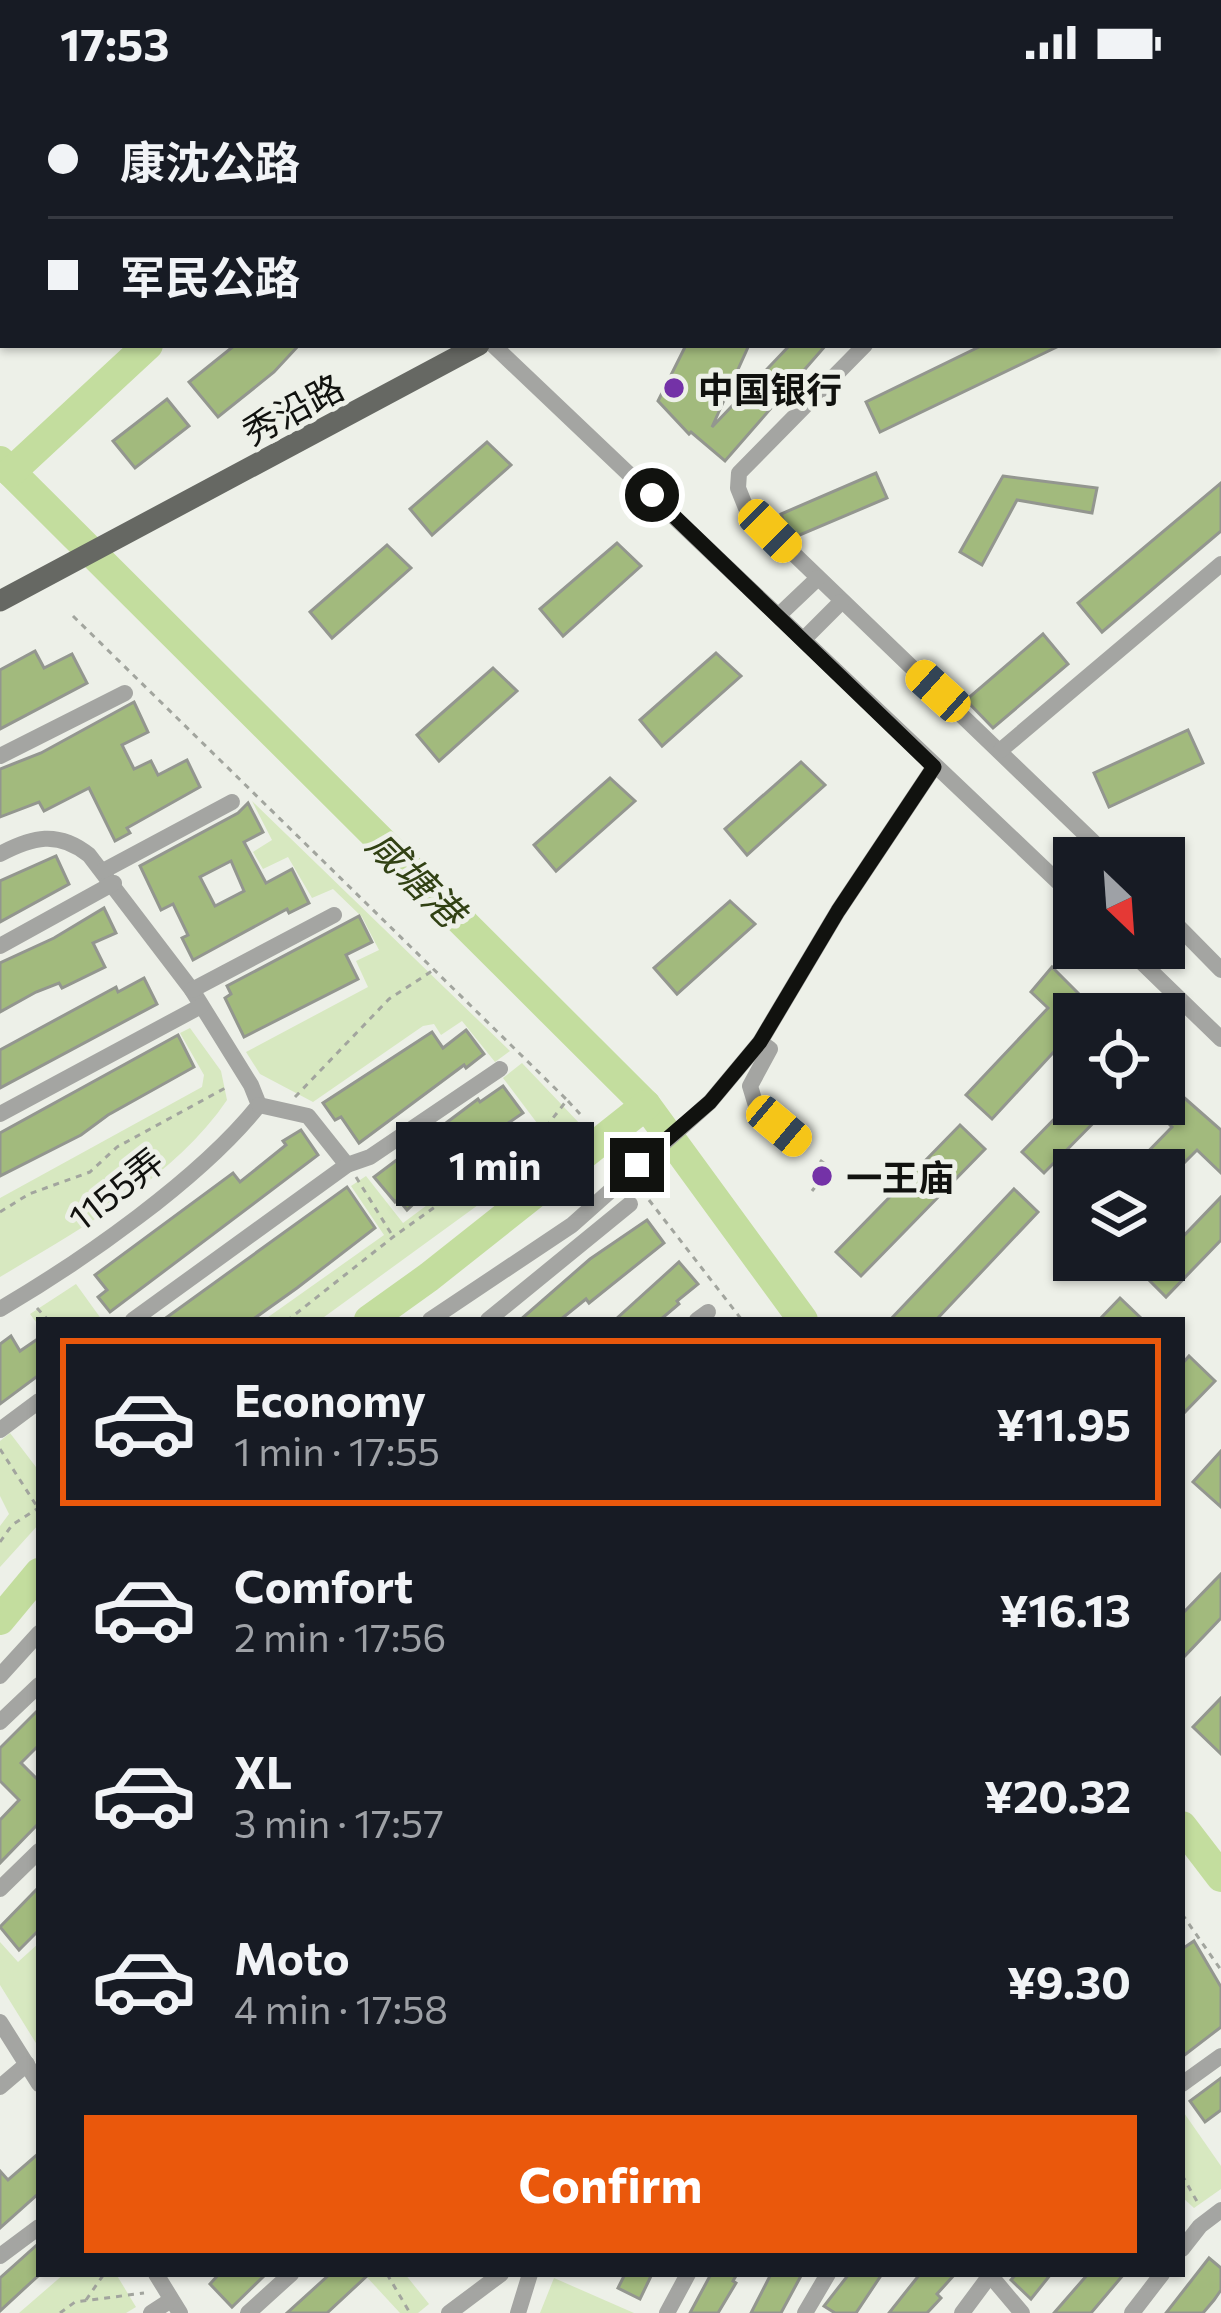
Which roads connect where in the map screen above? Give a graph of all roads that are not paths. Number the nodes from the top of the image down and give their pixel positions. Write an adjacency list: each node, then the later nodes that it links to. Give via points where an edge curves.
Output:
1 (473, 348): 6 (main road, 秀沿路)
2 (496, 348): 8 (street)
3 (863, 348): 5 (street, via 740,473 746,508)
4 (1221, 564): 11 (street)
5 (818, 578): 7 (street); 8 (street)
6 (0, 601)
7 (842, 602): 9 (street); 11 (street)
8 (779, 615): 9 (street)
9 (804, 639): 13 (street)
10 (124, 693): 12 (street)
11 (1001, 750): 15 (street)
12 (0, 755)
13 (934, 767): 18 (street); 26 (street)
14 (232, 802): 17 (street)
15 (1089, 837)
16 (0, 854): 17 (street, via 36,837 54,838 75,843)
17 (108, 877): 21 (street); 24 (street)
18 (1053, 878)
19 (334, 915): 24 (street)
20 (1185, 933): 23 (street)
21 (0, 946)
22 (1149, 969): 25 (street)
23 (1221, 970)
24 (196, 998): 28 (street); 29 (street)
25 (1221, 1039)
26 (760, 1042): 30 (street, via 770,1049 750,1087 757,1108); 35 (street, via 710,1102 572,1225)
27 (500, 1069): 31 (street)
28 (259, 1106): 31 (street, via 308,1116); 33 (street, 1155弄, via 234,1136 107,1239)
29 (0, 1114)
30 (800, 1144)
31 (347, 1165): 34 (street)
32 (630, 1204): 36 (street)
33 (0, 1309)
34 (137, 1317)
35 (434, 1317)
36 (492, 1317)
37 (36, 1403): 38 (street)
38 (0, 1430)
39 (36, 1636): 40 (street)
40 (0, 1676)
41 (36, 1687): 42 (street)
42 (0, 1722)
43 (36, 1854): 44 (street)
44 (0, 1889)
45 (0, 2022): 47 (street)
46 (1221, 2056): 49 (street)
47 (27, 2065): 48 (street); 50 (street)
48 (36, 2079)
49 (1185, 2082)
50 (0, 2086)
51 (1221, 2210): 53 (street)
52 (36, 2229): 54 (street)
53 (1185, 2245)
54 (0, 2256)
55 (288, 2277): 65 (street)
56 (497, 2277): 66 (street)
57 (529, 2277): 67 (street)
58 (686, 2277): 68 (street)
59 (826, 2277): 69 (street)
60 (988, 2277): 70 (street)
61 (992, 2277): 71 (street)
62 (1160, 2277): 72 (street)
63 (167, 2293): 64 (street)
64 (151, 2313)
65 (248, 2313)
66 (449, 2313)
67 (518, 2313)
68 (667, 2313)
69 (805, 2313)
70 (962, 2313)
71 (1022, 2313)
72 (1132, 2313)

